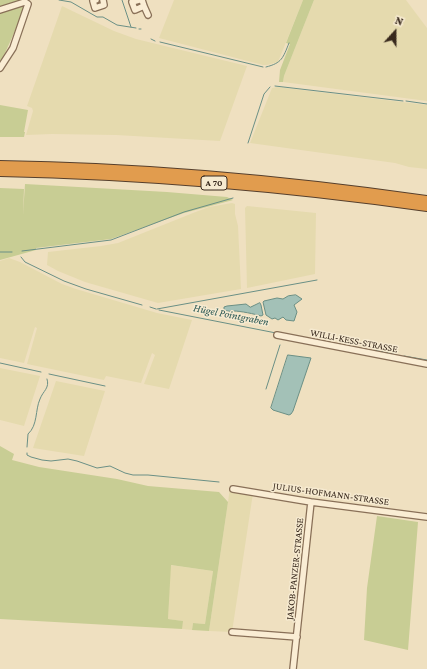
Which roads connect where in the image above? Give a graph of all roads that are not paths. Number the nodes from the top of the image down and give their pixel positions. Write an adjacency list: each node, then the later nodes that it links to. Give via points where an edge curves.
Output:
1 (96, 0): 2 (street, via 93,1 95,8 104,5)
2 (103, 0)
3 (139, 0): 5 (street, via 132,2 135,10)
4 (142, 0): 5 (street)
5 (144, 6): 7 (street)
6 (0, 10): 8 (street, via 25,2 28,4 13,48)
7 (148, 15)
8 (0, 68)
9 (0, 165): 11 (highway, A 70, via 218,176)
10 (0, 172): 12 (highway, A 70, via 211,182)
11 (427, 200)
12 (427, 207)
13 (277, 335): 14 (street, WILLI-KESS-STRASSE)
14 (427, 364)
15 (233, 489): 16 (street, JULIUS-HOFMANN-STRASSE)
16 (311, 502): 17 (street, JULIUS-HOFMANN-STRASSE); 19 (street, JAKOB-PANZER-STRASSE)
17 (427, 517)
18 (232, 632): 19 (street)
19 (297, 637): 20 (street, JAKOB-PANZER-STRASSE)
20 (293, 669)

